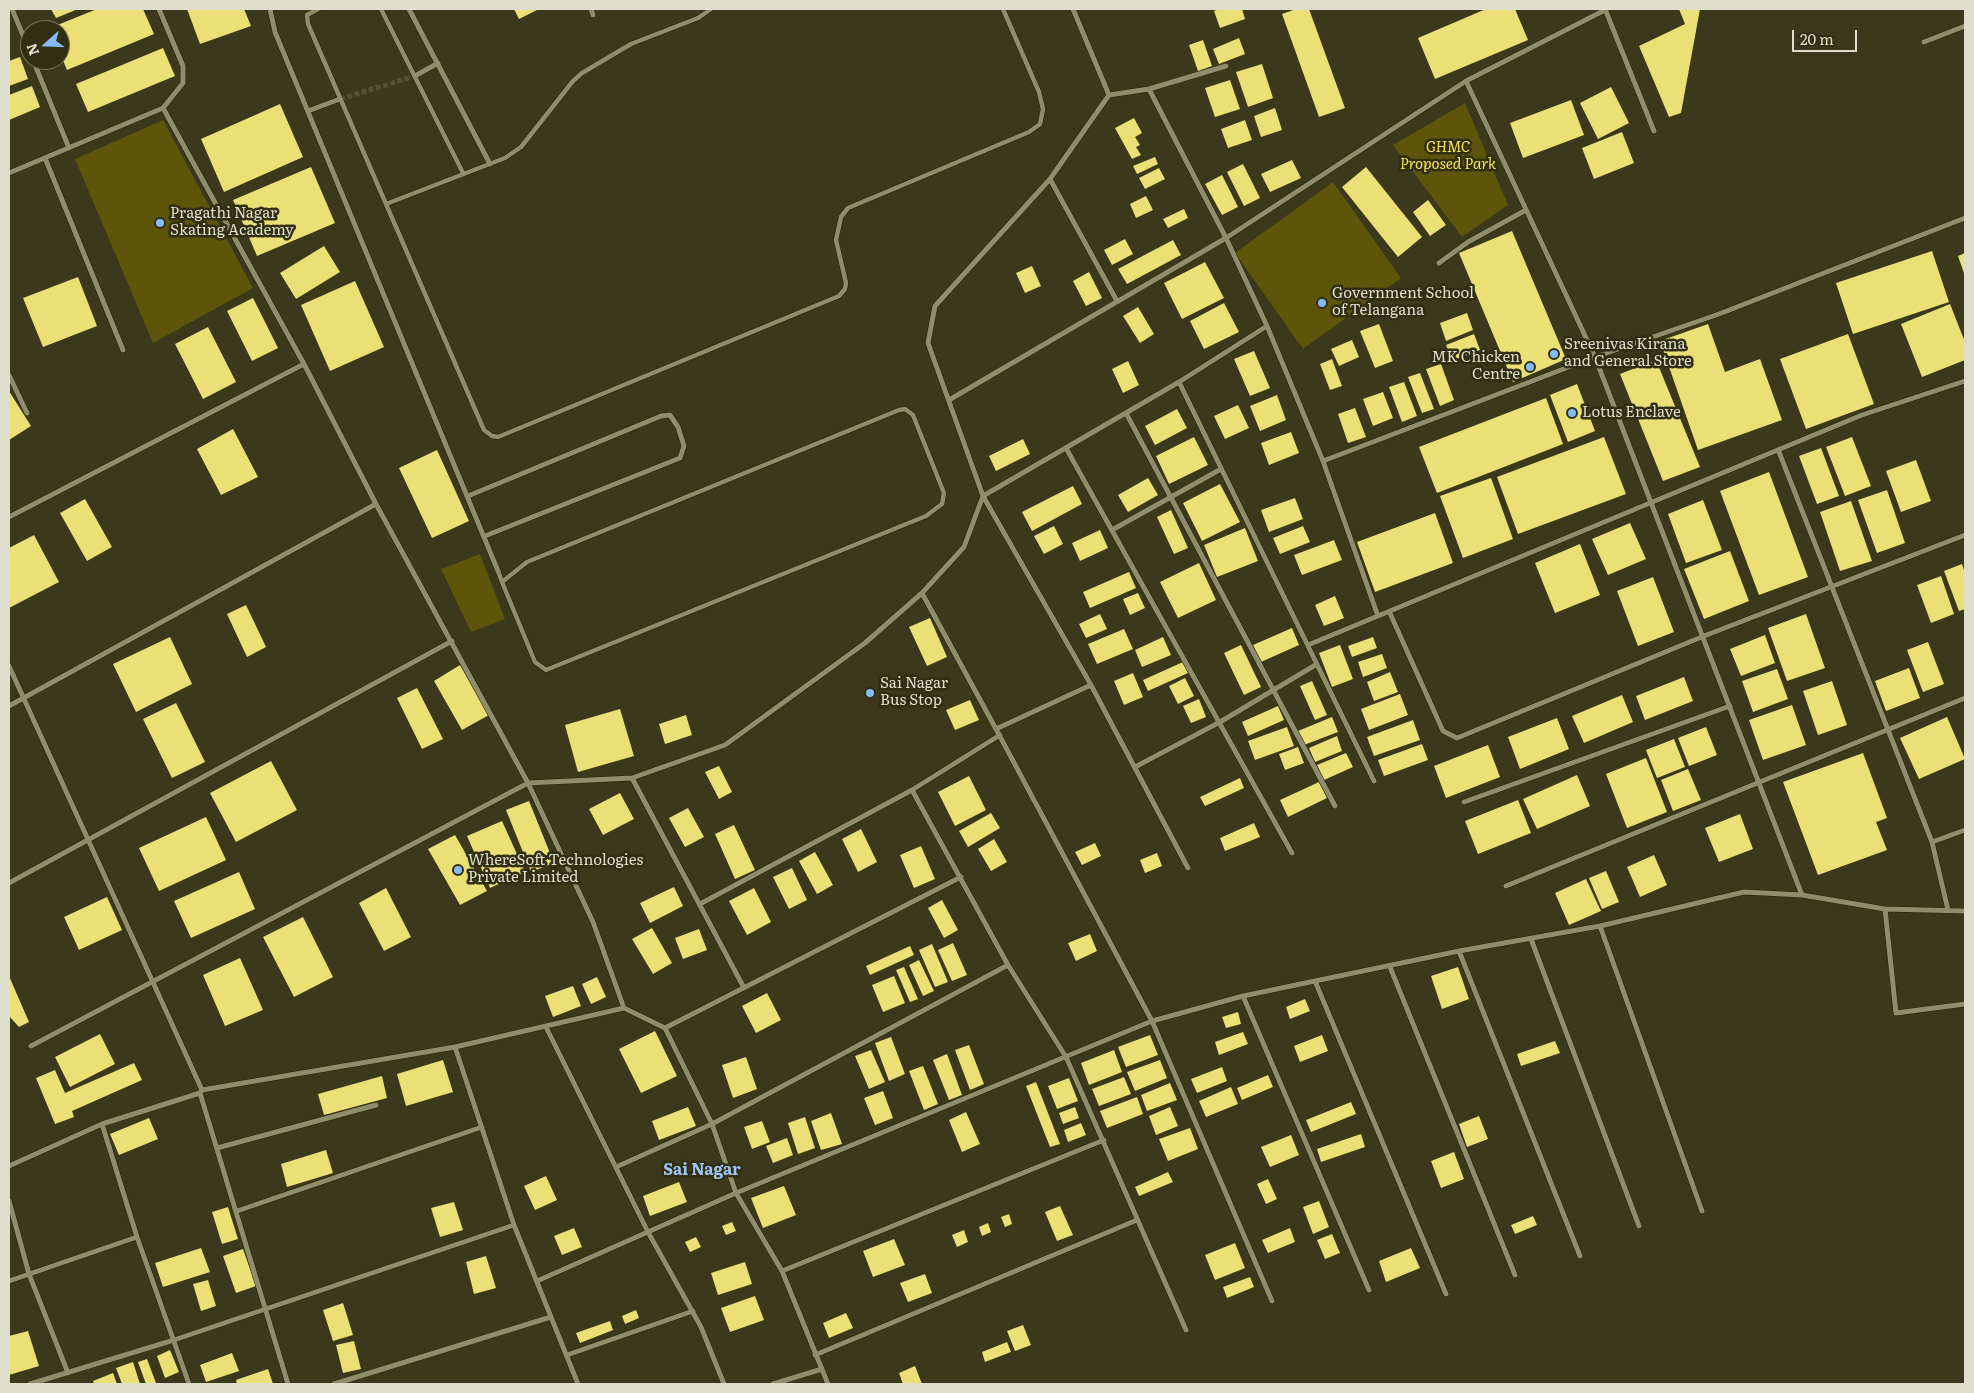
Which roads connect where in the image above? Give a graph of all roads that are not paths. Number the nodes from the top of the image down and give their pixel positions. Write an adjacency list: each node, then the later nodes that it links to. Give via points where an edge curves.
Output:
1 (12, 9): 14 (street)
2 (159, 9): 24 (street, via 183,66 182,84)
3 (270, 9): 25 (street, via 275,32)
4 (318, 9): 23 (street, via 310,12 306,20)
5 (381, 9): 19 (street)
6 (409, 9): 16 (street)
7 (591, 9): 12 (street)
8 (711, 9): 29 (street, via 698,18 631,44 582,73 521,147)
9 (1003, 9): 33 (street, via 1039,92 1043,118 1036,128 848,208 841,218 836,240 846,283 839,296 503,436 492,436 484,430)
10 (1073, 9): 22 (street)
11 (1605, 10): 20 (street); 26 (street)
12 (594, 15)
13 (1965, 26): 15 (street)
14 (20, 28)
15 (1924, 42)
16 (438, 64): 19 (street); 29 (street)
17 (1226, 66): 21 (street)
18 (37, 70): 27 (street)
19 (415, 76): 31 (street)
20 (1466, 81): 34 (street); 36 (street)
21 (1149, 89): 22 (street); 36 (street)
22 (1109, 95): 32 (street)
23 (340, 99): 25 (street); 33 (street)
24 (163, 108): 27 (street); 42 (street)
25 (308, 111): 53 (street)
26 (1654, 131)
27 (69, 148): 28 (street)
28 (45, 158): 30 (street); 40 (street)
29 (490, 164): 31 (street)
30 (9, 173)
31 (463, 173): 33 (street)
32 (1050, 178): 38 (street); 46 (street, via 935,306 928,343)
33 (386, 204)
34 (1526, 210): 37 (street, via 1468,242); 41 (street)
35 (1965, 218): 41 (street, via 1719,314)
36 (1226, 238): 38 (street); 39 (street)
37 (1439, 263)
38 (1117, 301): 46 (street)
39 (1267, 326): 45 (street); 51 (street)
40 (123, 350)
41 (1595, 357): 51 (street); 56 (street)
42 (304, 364): 57 (street); 58 (street)
43 (9, 375): 47 (street)
44 (1965, 381): 50 (street, via 1862,416)
45 (1179, 382): 48 (street); 52 (street)
46 (949, 400): 54 (street)
47 (27, 413)
48 (1126, 413): 49 (street); 55 (street)
49 (1066, 448): 54 (street); 59 (street)
50 (1779, 452): 56 (street); 64 (street)
51 (1323, 461): 67 (street)
52 (1221, 468): 55 (street); 70 (street)
53 (468, 496): 61 (street); 61 (street, via 661,416 670,415 678,427 684,452 672,462)
54 (983, 496): 65 (street, via 964,547); 73 (street)
55 (1171, 497): 59 (street); 74 (street)
56 (1652, 501): 66 (street); 68 (street)
57 (376, 504): 69 (street); 75 (street)
58 (9, 517)
59 (1112, 530): 79 (street)
60 (1965, 535): 64 (street)
61 (485, 536): 62 (street)
62 (498, 571): 63 (street)
63 (502, 582): 63 (street, via 535,662 546,670 926,516 942,504 944,493 913,415 905,409 899,410 527,562)
64 (1831, 588): 68 (street); 81 (street)
65 (922, 593): 80 (street); 84 (street, via 865,643 725,745)
66 (1389, 611): 67 (street); 68 (street, via 1443,731 1457,738)
67 (1378, 616): 70 (street)
68 (1704, 636): 78 (street)
69 (452, 641): 87 (street); 92 (street)
70 (1308, 645): 71 (street)
71 (1317, 664): 74 (street); 85 (street)
72 (9, 666): 75 (street)
73 (1091, 685): 80 (street); 83 (street)
74 (1273, 690): 79 (street); 90 (street)
75 (25, 697): 77 (street); 92 (street)
76 (1965, 698): 81 (street)
77 (9, 706)
78 (1730, 706): 86 (street); 89 (street)
79 (1220, 722): 83 (street); 94 (street)
80 (996, 728): 82 (street)
81 (1886, 730): 86 (street); 93 (street)
82 (1000, 735): 88 (street); 115 (street)
83 (1135, 767): 95 (street)
84 (632, 778): 87 (street); 100 (street)
85 (1374, 781)
86 (1760, 781): 98 (street); 99 (street)
87 (528, 783): 110 (street); 114 (street, via 593,922)
88 (912, 790): 96 (street); 100 (street)
89 (1464, 802)
90 (1334, 806)
91 (1965, 830): 93 (street)
92 (89, 840): 97 (street); 110 (street)
93 (1932, 842): 102 (street)
94 (1292, 853)
95 (1188, 868)
96 (961, 877): 107 (street); 111 (street)
97 (9, 884)
98 (1506, 886)
99 (1802, 895): 101 (street); 104 (street, via 1744,892)
100 (700, 904): 111 (street)
101 (1885, 909): 102 (street); 113 (street, via 1896,1012)
102 (1948, 910): 103 (street)
103 (1965, 911)
104 (1600, 926): 105 (street); 133 (street)
105 (1531, 939): 106 (street); 136 (street)
106 (1459, 952): 108 (street); 139 (street)
107 (1008, 965): 120 (street); 124 (street)
108 (1390, 967): 109 (street); 142 (street)
109 (1315, 981): 112 (street); 146 (street)
110 (154, 982): 118 (street); 121 (street)
111 (743, 986): 117 (street)
112 (1243, 996): 115 (street); 145 (street)
113 (1965, 1004)
114 (624, 1008): 116 (street); 117 (street)
115 (1152, 1021): 120 (street); 147 (street)
116 (546, 1027): 119 (street); 129 (street)
117 (665, 1028): 124 (street)
118 (31, 1046)
119 (455, 1047): 121 (street); 125 (street)
120 (1066, 1057): 126 (street); 130 (street)
121 (201, 1092): 123 (street); 127 (street)
122 (376, 1105): 127 (street)
123 (102, 1124): 128 (street); 138 (street)
124 (712, 1124): 129 (street); 130 (street)
125 (482, 1126): 132 (street); 135 (street)
126 (1104, 1140): 134 (street); 140 (street)
127 (218, 1148): 132 (street)
128 (9, 1166)
129 (616, 1167): 137 (street)
130 (736, 1193): 137 (street); 140 (street)
131 (9, 1201): 141 (street)
132 (237, 1211): 148 (street)
133 (1702, 1211)
134 (1137, 1220): 151 (street); 154 (street)
135 (514, 1225): 144 (street); 148 (street)
136 (1639, 1226)
137 (648, 1232): 144 (street); 149 (street)
138 (137, 1237): 141 (street); 152 (street)
139 (1580, 1256)
140 (782, 1271): 154 (street)
141 (29, 1274): 143 (street); 156 (street)
142 (1515, 1275)
143 (9, 1281)
144 (538, 1281): 150 (street)
145 (1369, 1290)
146 (1446, 1294)
147 (1272, 1302)
148 (266, 1308): 152 (street); 159 (street)
149 (693, 1311): 153 (street); 162 (street)
150 (551, 1317): 153 (street); 160 (street)
151 (1186, 1330)
152 (174, 1340): 156 (street); 158 (street)
153 (567, 1355): 161 (street)
154 (815, 1355): 155 (street)
155 (822, 1369): 163 (street); 164 (street)
156 (68, 1372): 157 (street)
157 (30, 1384)
158 (189, 1384)
159 (288, 1384)
160 (334, 1384)
161 (578, 1384)
162 (724, 1384)
163 (773, 1384)
164 (828, 1384)

